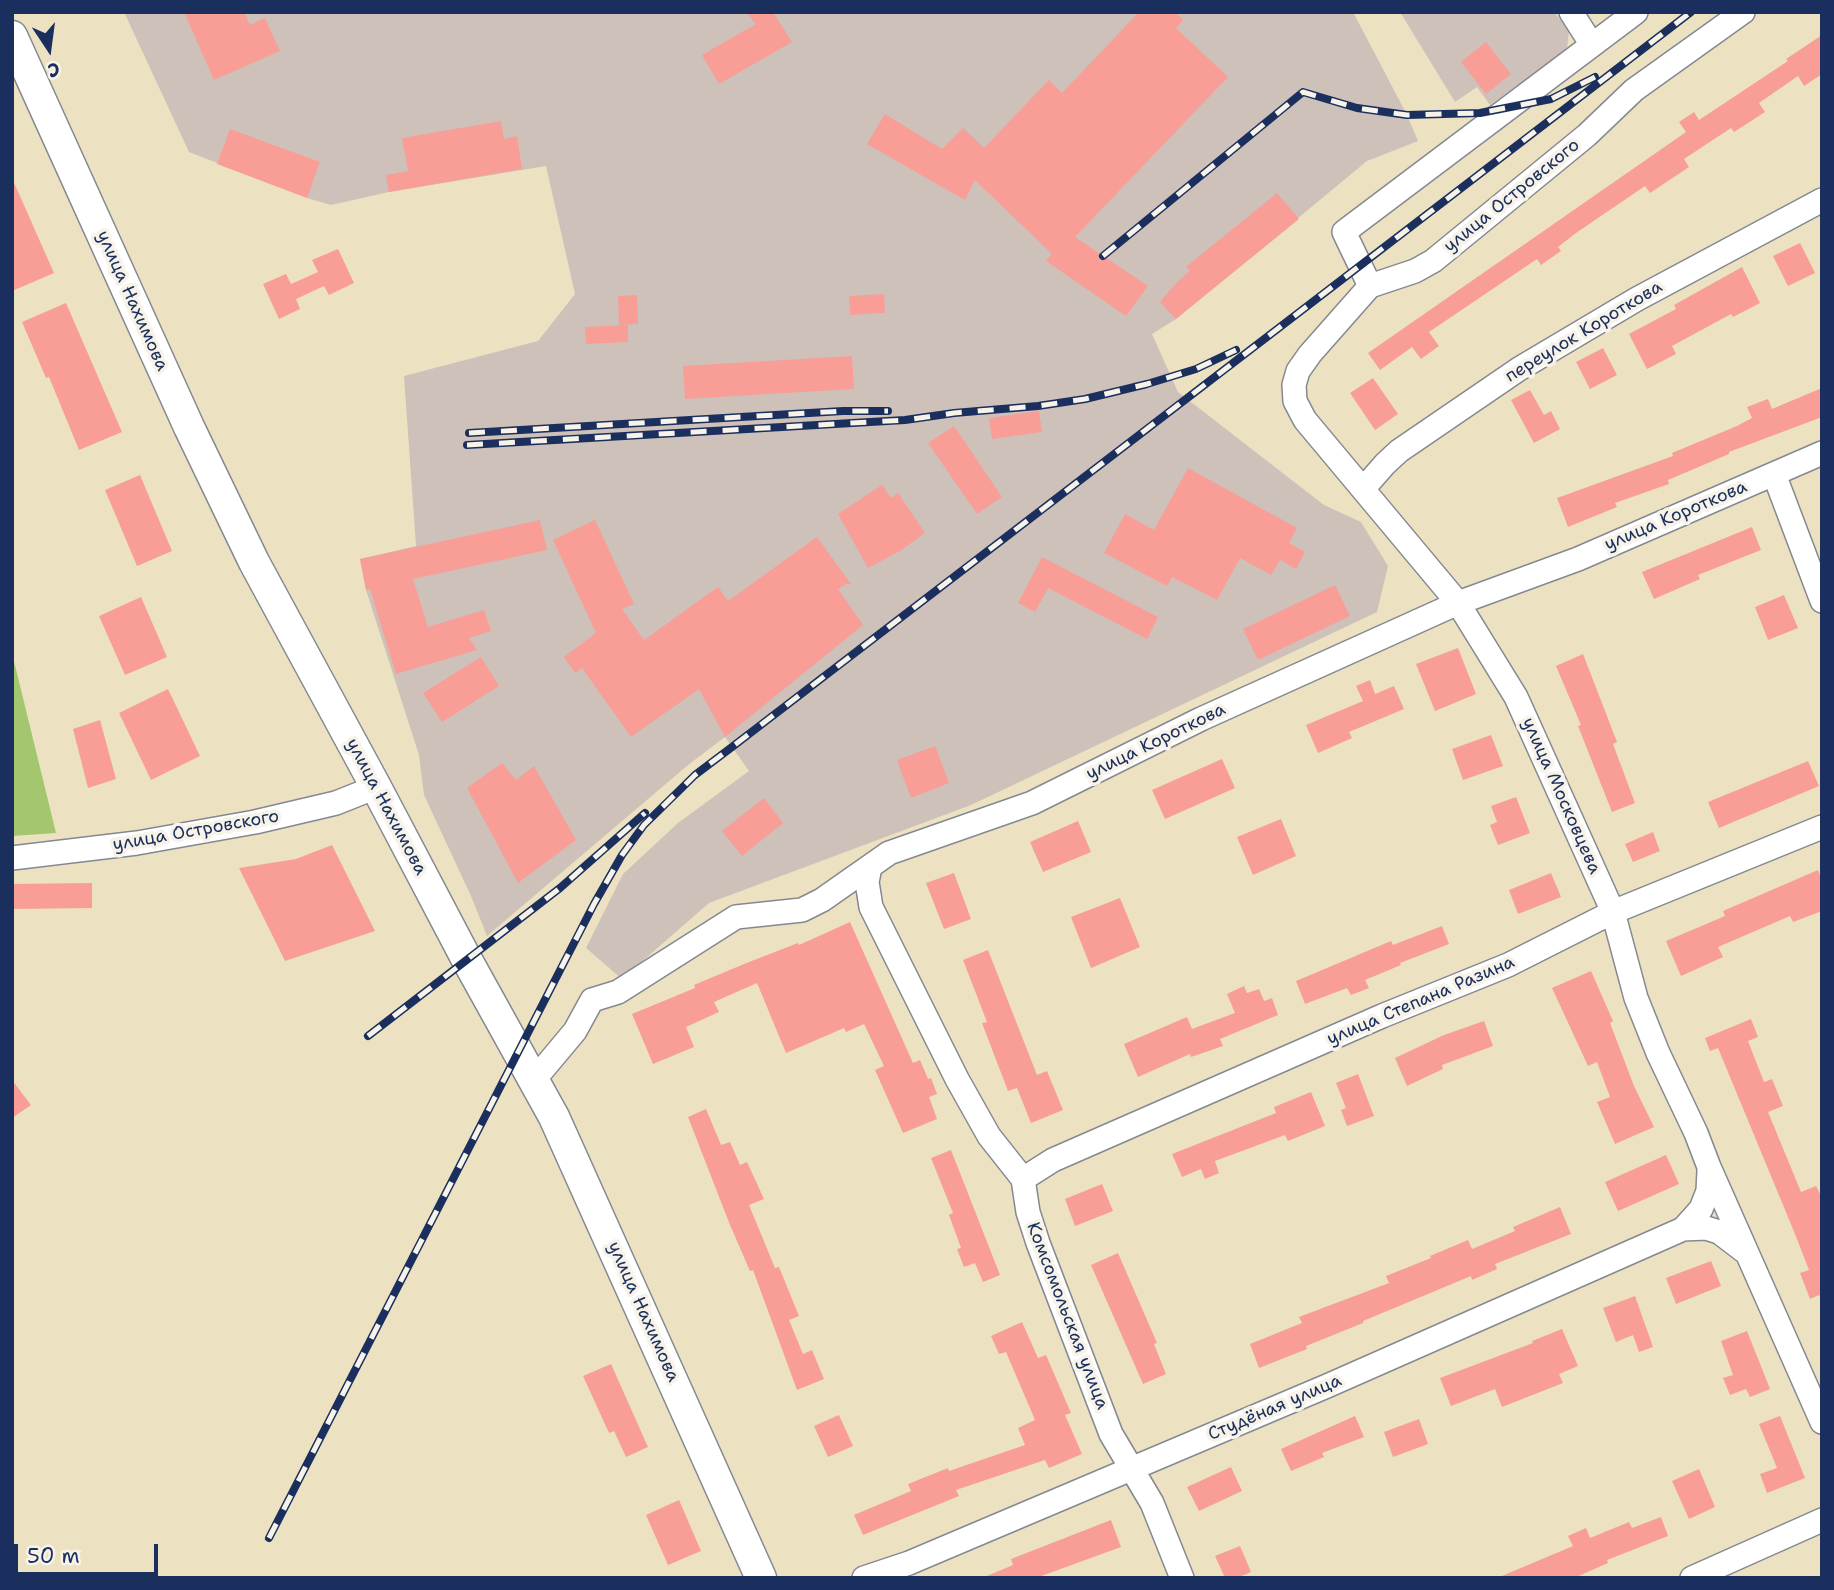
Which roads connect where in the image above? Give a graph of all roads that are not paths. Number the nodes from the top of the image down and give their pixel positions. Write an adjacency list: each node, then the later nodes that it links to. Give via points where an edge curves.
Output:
1 (1571, 12): 5 (street)
2 (1636, 12): 5 (street)
3 (1743, 12): 7 (street, улица Островского, via 1634,90 1587,135 1433,261)
4 (12, 36): 13 (main road, улица Нахимова, via 248,550)
5 (1592, 45): 7 (street, via 1344,232)
6 (1822, 200): 10 (street, переулок Короткова, via 1637,299 1519,369 1399,451)
7 (1370, 286): 10 (street, улица Московцева, via 1310,354 1294,385 1295,401 1305,420)
8 (1822, 453): 9 (street, улица Короткова)
9 (1774, 474): 11 (street); 12 (street, улица Короткова, via 1578,559)
10 (1364, 488): 12 (street, улица Московцева)
11 (1822, 601)
12 (1458, 603): 16 (street, улица Короткова, via 1201,719 1032,803 910,844); 17 (street, улица Московцева, via 1527,716)
13 (376, 787): 15 (street, улица Островского, via 336,803 255,822); 18 (main road, улица Нахимова)
14 (1822, 827): 17 (street, улица Степана Разина)
15 (12, 859)
16 (870, 867): 18 (street, улица Короткова, via 802,910 736,917 618,992 592,1000 575,1031); 20 (street, Комсомольская улица, via 871,907 957,1079 989,1136)
17 (1613, 912): 19 (street, улица Московцева, via 1636,998); 20 (street, улица Степана Разина, via 1508,965 1053,1160)
18 (534, 1080): 26 (main road, улица Нахимова, via 582,1176)
19 (1709, 1167): 21 (street, via 1708,1191); 22 (street, улица Московцева)
20 (1023, 1179): 24 (street, Комсомольская улица, via 1038,1242 1111,1434)
21 (1683, 1229): 22 (street, улица Московцева, via 1719,1232); 24 (street, Студёная улица)
22 (1747, 1254): 23 (street, улица Московцева)
23 (1822, 1422)
24 (1132, 1469): 27 (street, Студёная улица); 28 (street, Комсомольская улица, via 1152,1503)
25 (1822, 1520): 29 (street)
26 (761, 1578)
27 (864, 1578)
28 (1182, 1578)
29 (1692, 1578)

